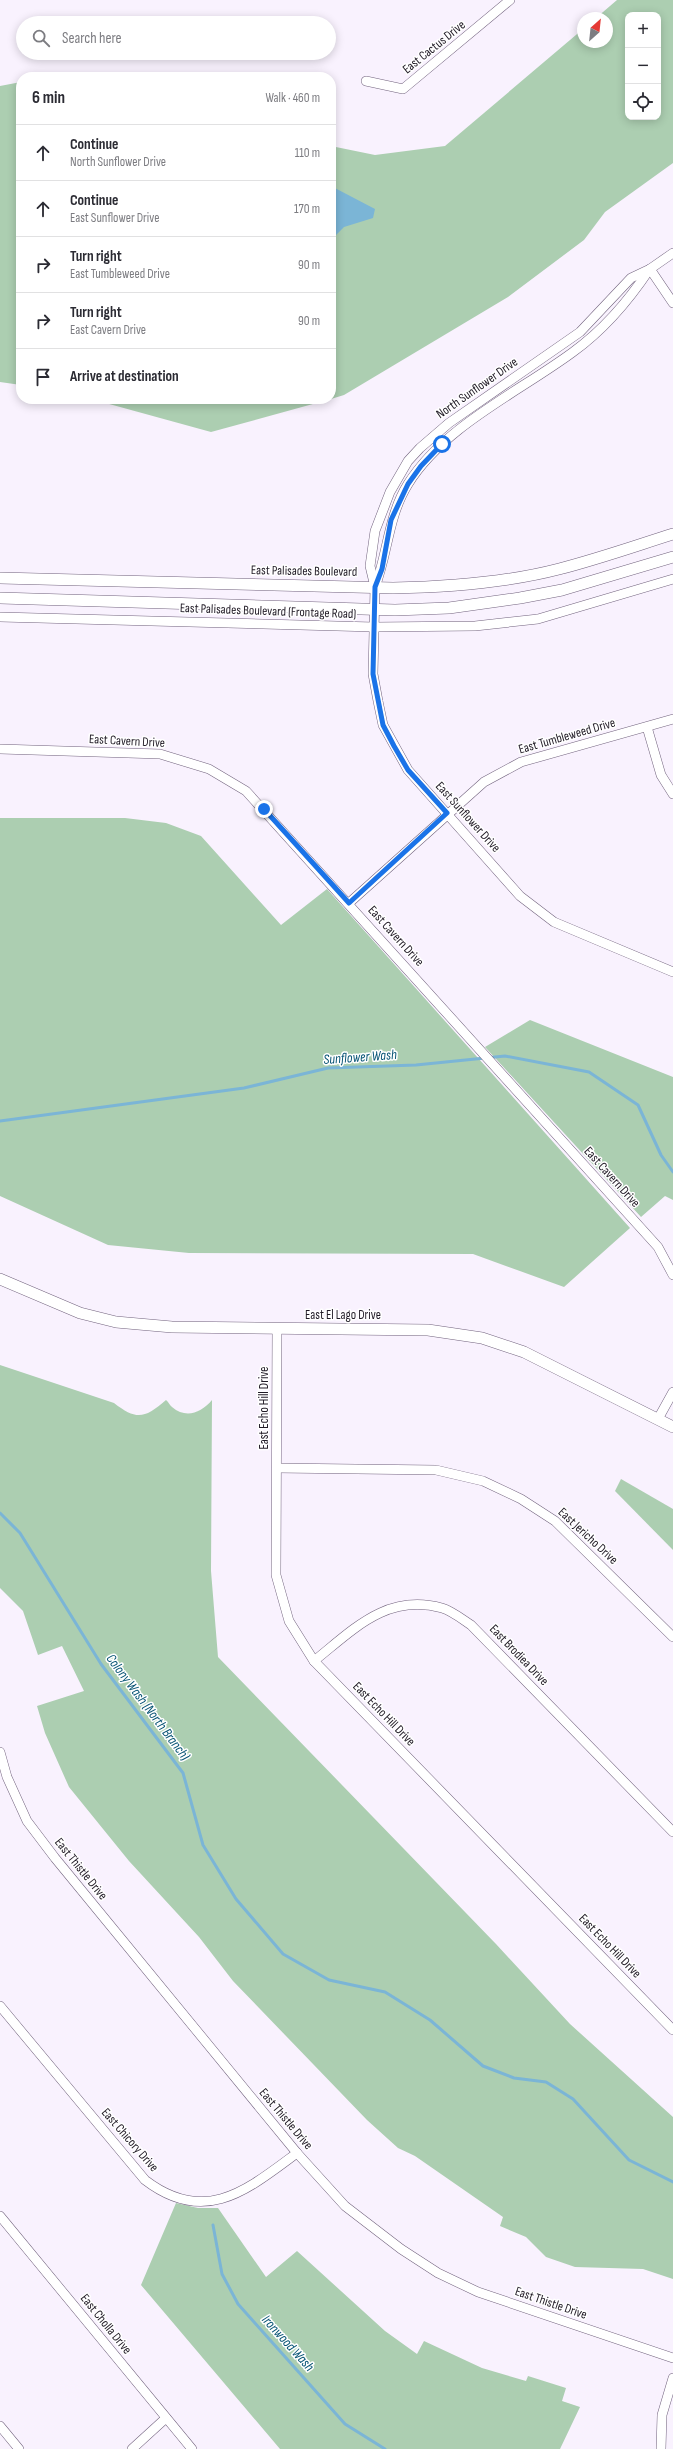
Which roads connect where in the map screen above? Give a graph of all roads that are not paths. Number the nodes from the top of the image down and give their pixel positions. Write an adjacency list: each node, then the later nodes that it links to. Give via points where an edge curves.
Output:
1 (510, 0): 2 (street, East Cactus Drive, via 403,89)
2 (366, 81)
3 (673, 253): 4 (street, North Sunflower Drive)
4 (650, 269): 5 (street); 6 (street, North Sunflower Drive, via 631,278 580,332); 7 (street, North Sunflower Drive, via 638,287 590,338)
5 (673, 303)
6 (536, 363): 7 (street, North Sunflower Drive); 8 (street, North Sunflower Drive)
7 (543, 372): 9 (street, North Sunflower Drive, via 451,435)
8 (434, 436): 9 (street, North Sunflower Drive); 14 (street, North Sunflower Drive, via 408,461 380,516 370,566)
9 (442, 444): 14 (street, North Sunflower Drive, via 421,466 396,506 382,569)
10 (673, 534): 14 (street, East Palisades Boulevard, via 559,569 510,579 452,586)
11 (673, 557): 16 (street, via 562,590 520,598 449,608)
12 (0, 578): 14 (street, East Palisades Boulevard)
13 (673, 579): 18 (street, East Palisades Boulevard (Frontage Road), via 538,619 475,626)
14 (375, 587): 16 (street, East Sunflower Drive)
15 (0, 598): 16 (street)
16 (375, 608): 18 (street, East Sunflower Drive)
17 (0, 618): 18 (street, East Palisades Boulevard (Frontage Road))
18 (374, 627): 23 (street, East Sunflower Drive, via 373,674 383,725 408,770)
19 (673, 719): 20 (street, East Tumbleweed Drive)
20 (647, 727): 22 (street, via 661,775); 23 (street, East Tumbleweed Drive, via 521,762 484,782)
21 (0, 749): 24 (street, East Cavern Drive, via 160,754 209,769 246,791)
22 (673, 794)
23 (447, 813): 24 (street, East Tumbleweed Drive); 25 (street, East Sunflower Drive, via 520,896 554,922)
24 (349, 903): 26 (street, East Cavern Drive, via 658,1247)
25 (673, 972)
26 (673, 1275)
27 (0, 1279): 28 (street, East El Lago Drive, via 80,1313 116,1322 172,1327)
28 (277, 1328): 30 (street, East El Lago Drive, via 428,1330 482,1338 524,1352); 32 (street, East Echo Hill Drive)
29 (673, 1392): 30 (street)
30 (658, 1420): 31 (street, East El Lago Drive)
31 (673, 1427)
32 (277, 1468): 33 (street, East Jericho Drive, via 436,1470 482,1482 521,1499 555,1521); 34 (street, East Echo Hill Drive, via 276,1575 290,1621)
33 (673, 1637)
34 (314, 1661): 36 (street, East Brodiea Drive, via 367,1619 386,1609 410,1604 442,1608 471,1624); 38 (street, East Echo Hill Drive)
35 (0, 1752): 39 (street, East Thistle Drive, via 27,1821)
36 (673, 1832)
37 (0, 2006): 39 (street, East Chicory Drive, via 145,2180 159,2190 197,2201 219,2200 250,2188)
38 (673, 2030)
39 (297, 2153): 41 (street, East Thistle Drive, via 345,2206 401,2249 438,2273 478,2292)
40 (0, 2216): 43 (street, East Cholla Drive)
41 (673, 2358)
42 (673, 2378): 48 (street, via 662,2415)
43 (166, 2418): 46 (street); 47 (street, East Cholla Drive)
44 (0, 2426): 45 (street)
45 (19, 2449)
46 (132, 2449)
47 (192, 2449)
48 (661, 2449)

